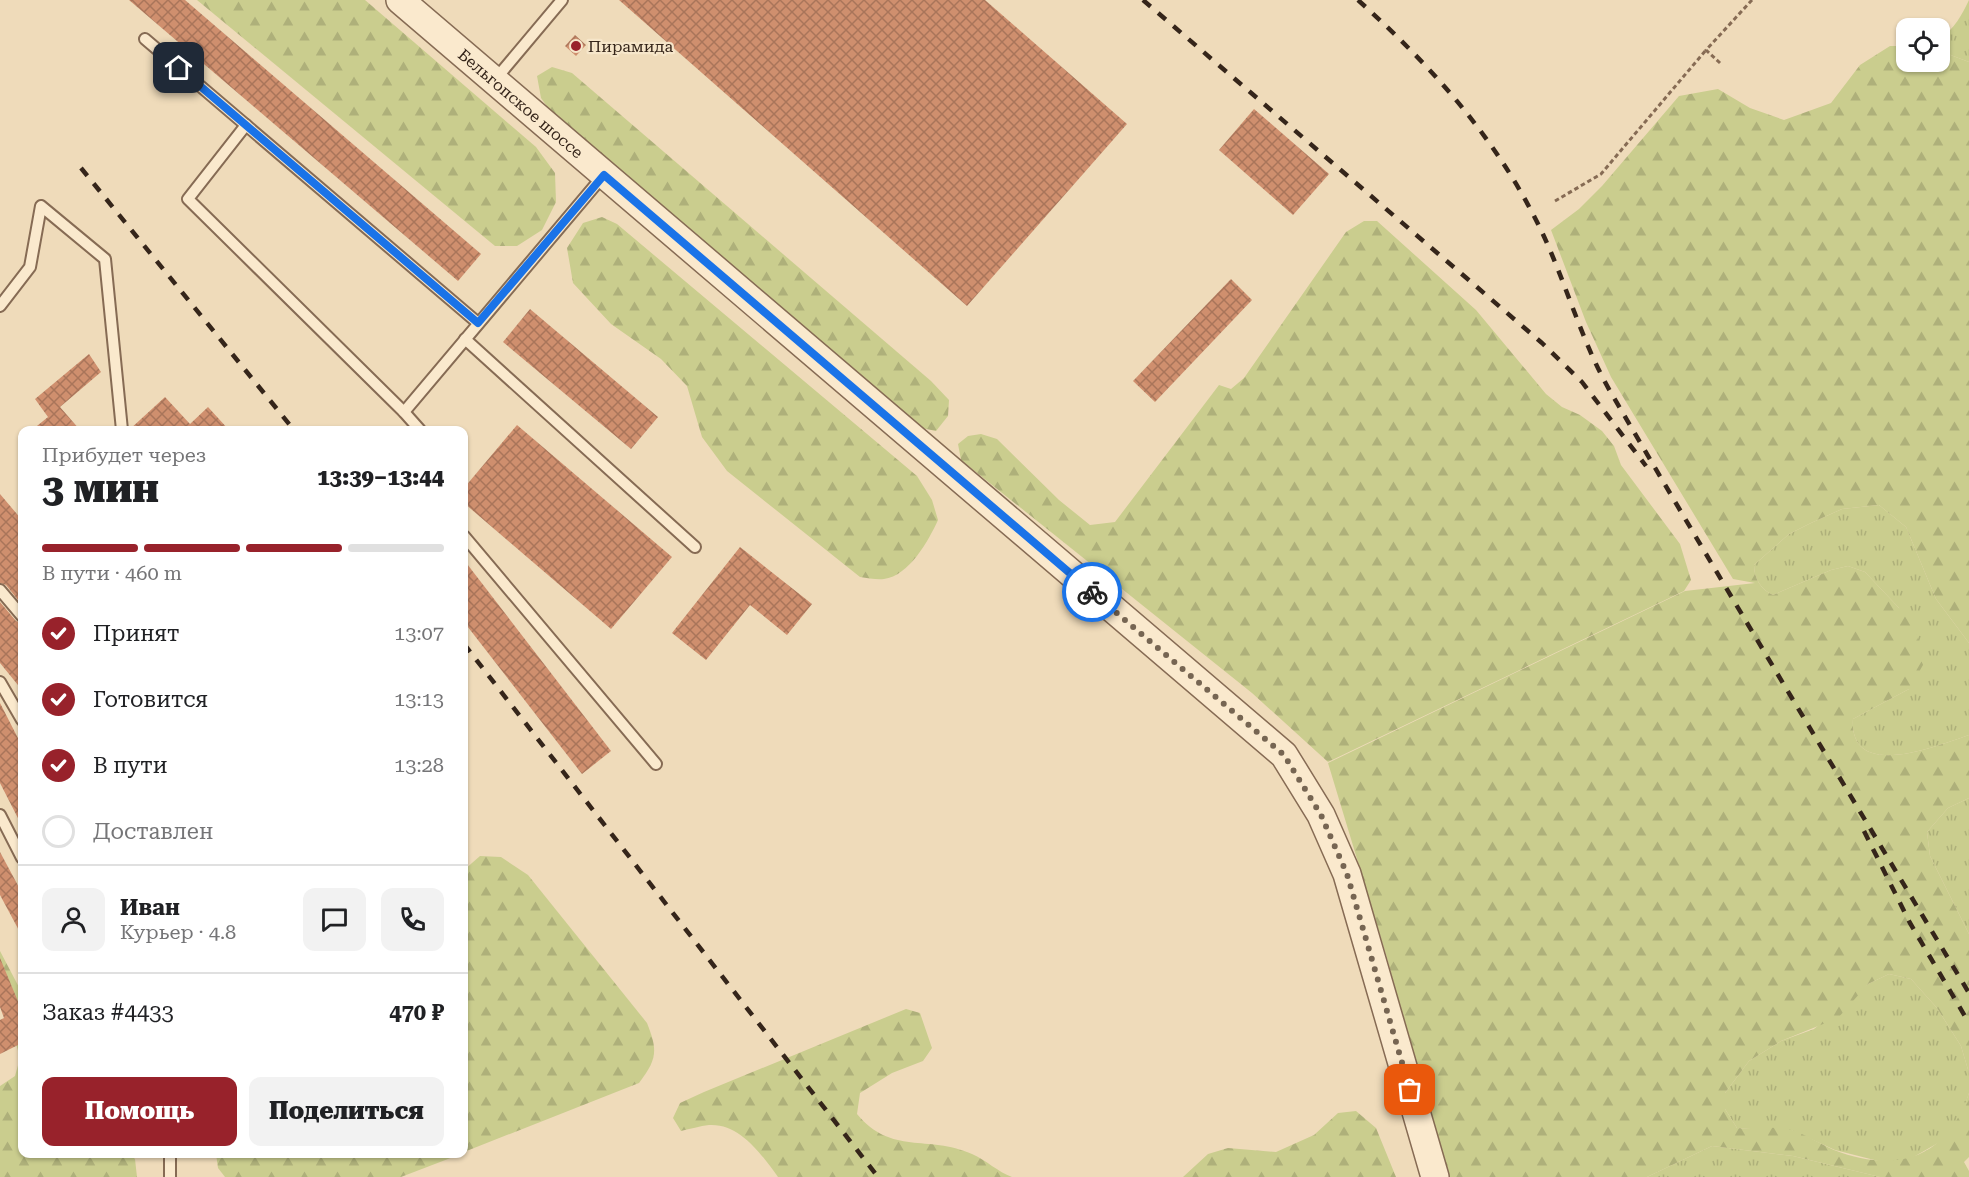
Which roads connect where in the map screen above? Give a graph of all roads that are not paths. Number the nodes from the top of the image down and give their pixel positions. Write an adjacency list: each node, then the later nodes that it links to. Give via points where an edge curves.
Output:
1 (400, 0): 4 (street, Бельгопское шоссе)
2 (562, 0): 4 (lane)
3 (145, 39): 5 (lane)
4 (494, 81): 6 (street, Бельгопское шоссе)
5 (246, 125): 8 (lane); 10 (lane, via 188,199)
6 (604, 175): 8 (lane); 24 (street, Бельгопское шоссе, via 1284,755 1321,815 1347,874)
7 (0, 306): 11 (lane, via 30,267 41,206 105,259)
8 (478, 323): 9 (lane)
9 (465, 339): 10 (lane); 14 (lane)
10 (404, 412): 12 (lane)
11 (122, 426)
12 (416, 426)
13 (468, 541): 19 (lane)
14 (695, 547)
15 (0, 590): 16 (lane)
16 (18, 611)
17 (0, 682): 18 (lane)
18 (18, 713)
19 (657, 764)
20 (0, 815): 21 (lane)
21 (18, 850)
22 (170, 1158): 23 (lane)
23 (170, 1177)
24 (1435, 1177)

